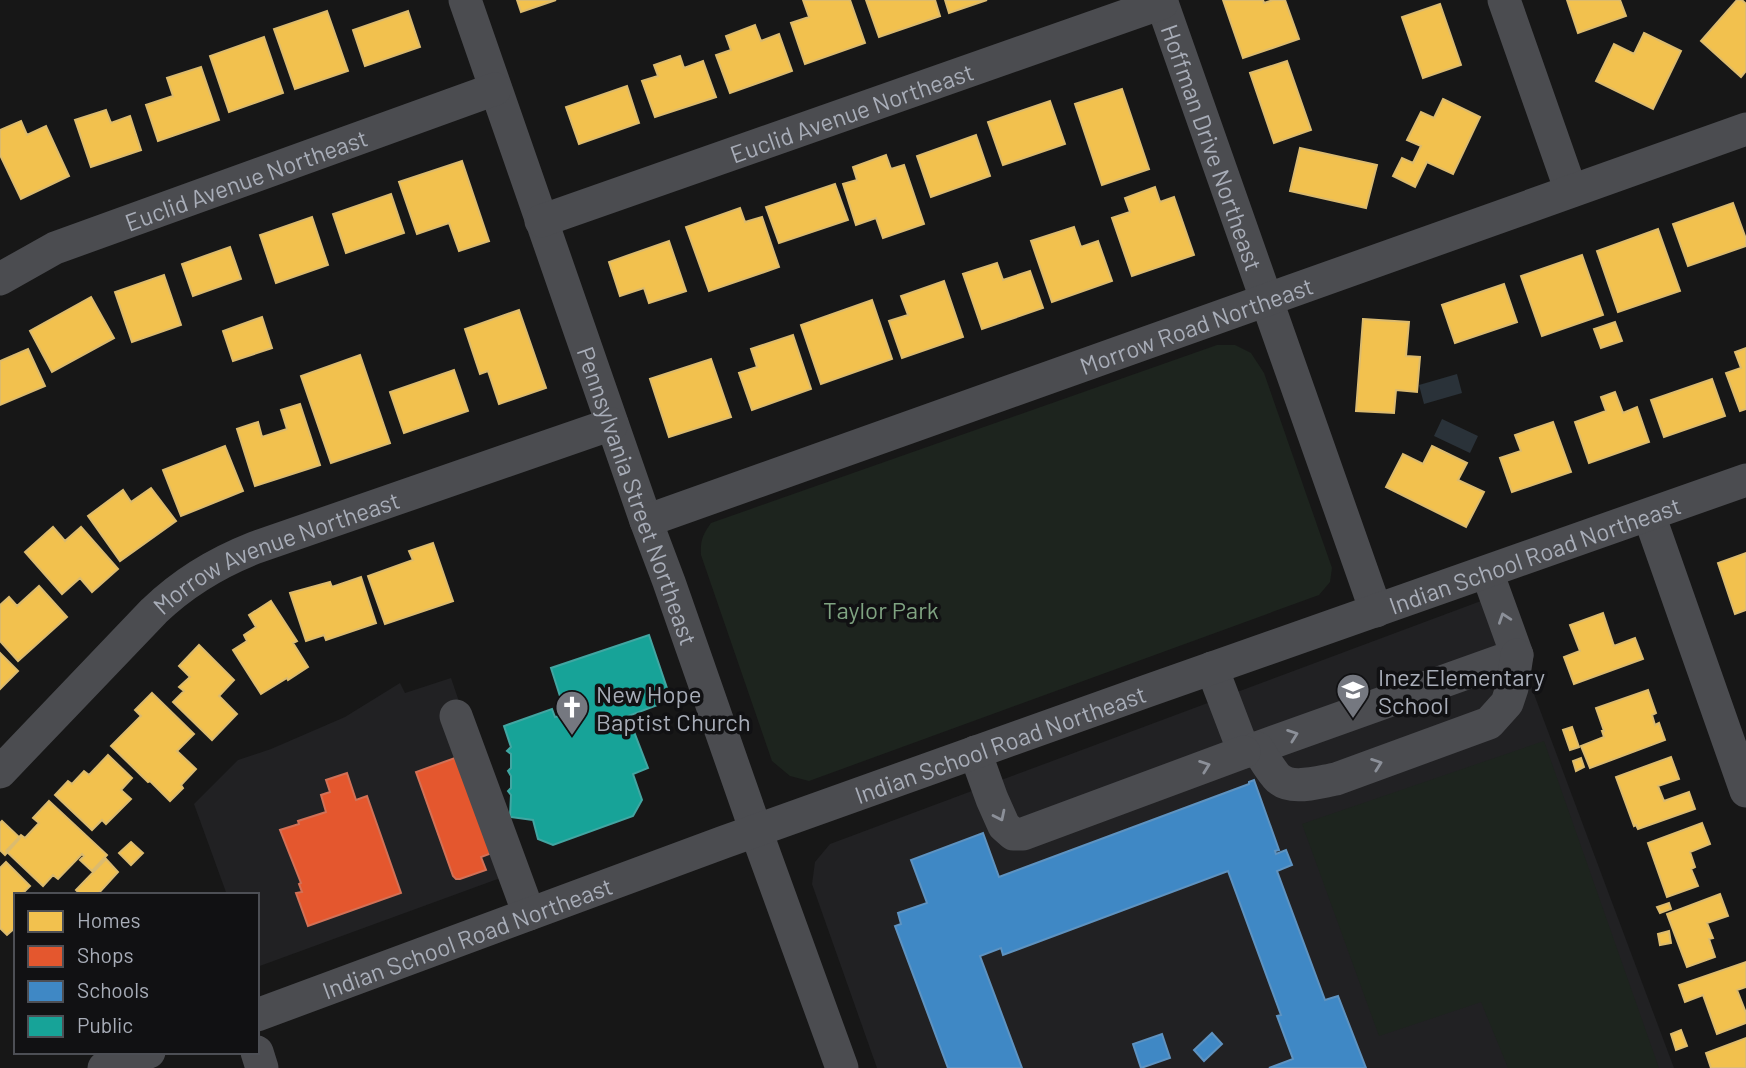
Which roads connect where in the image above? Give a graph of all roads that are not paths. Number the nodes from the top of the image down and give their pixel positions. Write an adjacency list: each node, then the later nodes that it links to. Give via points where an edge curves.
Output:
1 (465, 0): 4 (street, Pennsylvania Street Northeast)
2 (1504, 0): 6 (street)
3 (1161, 1): 7 (street, Euclid Avenue Northeast); 9 (street, Hoffman Drive Northeast)
4 (495, 89): 7 (street, Pennsylvania Street Northeast); 8 (street, Euclid Avenue Northeast, via 55,247)
5 (1746, 129): 6 (street, Morrow Road Northeast)
6 (1571, 191): 9 (street, Morrow Road Northeast)
7 (541, 221): 10 (street, Pennsylvania Street Northeast)
8 (0, 279)
9 (1267, 301): 13 (street, Morrow Road Northeast); 15 (street, Hoffman Drive Northeast)
10 (612, 424): 13 (street, Pennsylvania Street Northeast); 21 (street, Morrow Avenue Northeast, via 215,565 154,611)
11 (1746, 480): 12 (street, Indian School Road Northeast)
12 (1649, 515): 14 (street, Indian School Road Northeast); 22 (street)
13 (646, 521): 23 (street, Pennsylvania Street Northeast)
14 (1487, 572): 15 (street, Indian School Road Northeast); 16 (street, one-way to 14)
15 (1376, 611): 17 (street, Indian School Road Northeast)
16 (1517, 655): 19 (street, one-way to 16); 19 (street, one-way to 16, via 1277,779 1289,785 1336,779 1489,723 1507,703)
17 (1212, 668): 19 (street); 20 (street, Indian School Road Northeast)
18 (456, 716): 24 (street)
19 (1250, 750): 20 (street, one-way to 19, via 1004,826 1013,834 1023,834)
20 (975, 752): 23 (street, Indian School Road Northeast)
21 (0, 772)
22 (1746, 791)
23 (756, 831): 24 (street, Indian School Road Northeast); 28 (street, Pennsylvania Street Northeast)
24 (529, 914): 25 (street, Indian School Road Northeast)
25 (259, 1014)
26 (143, 1054): 27 (street)
27 (104, 1068)
28 (842, 1068)

